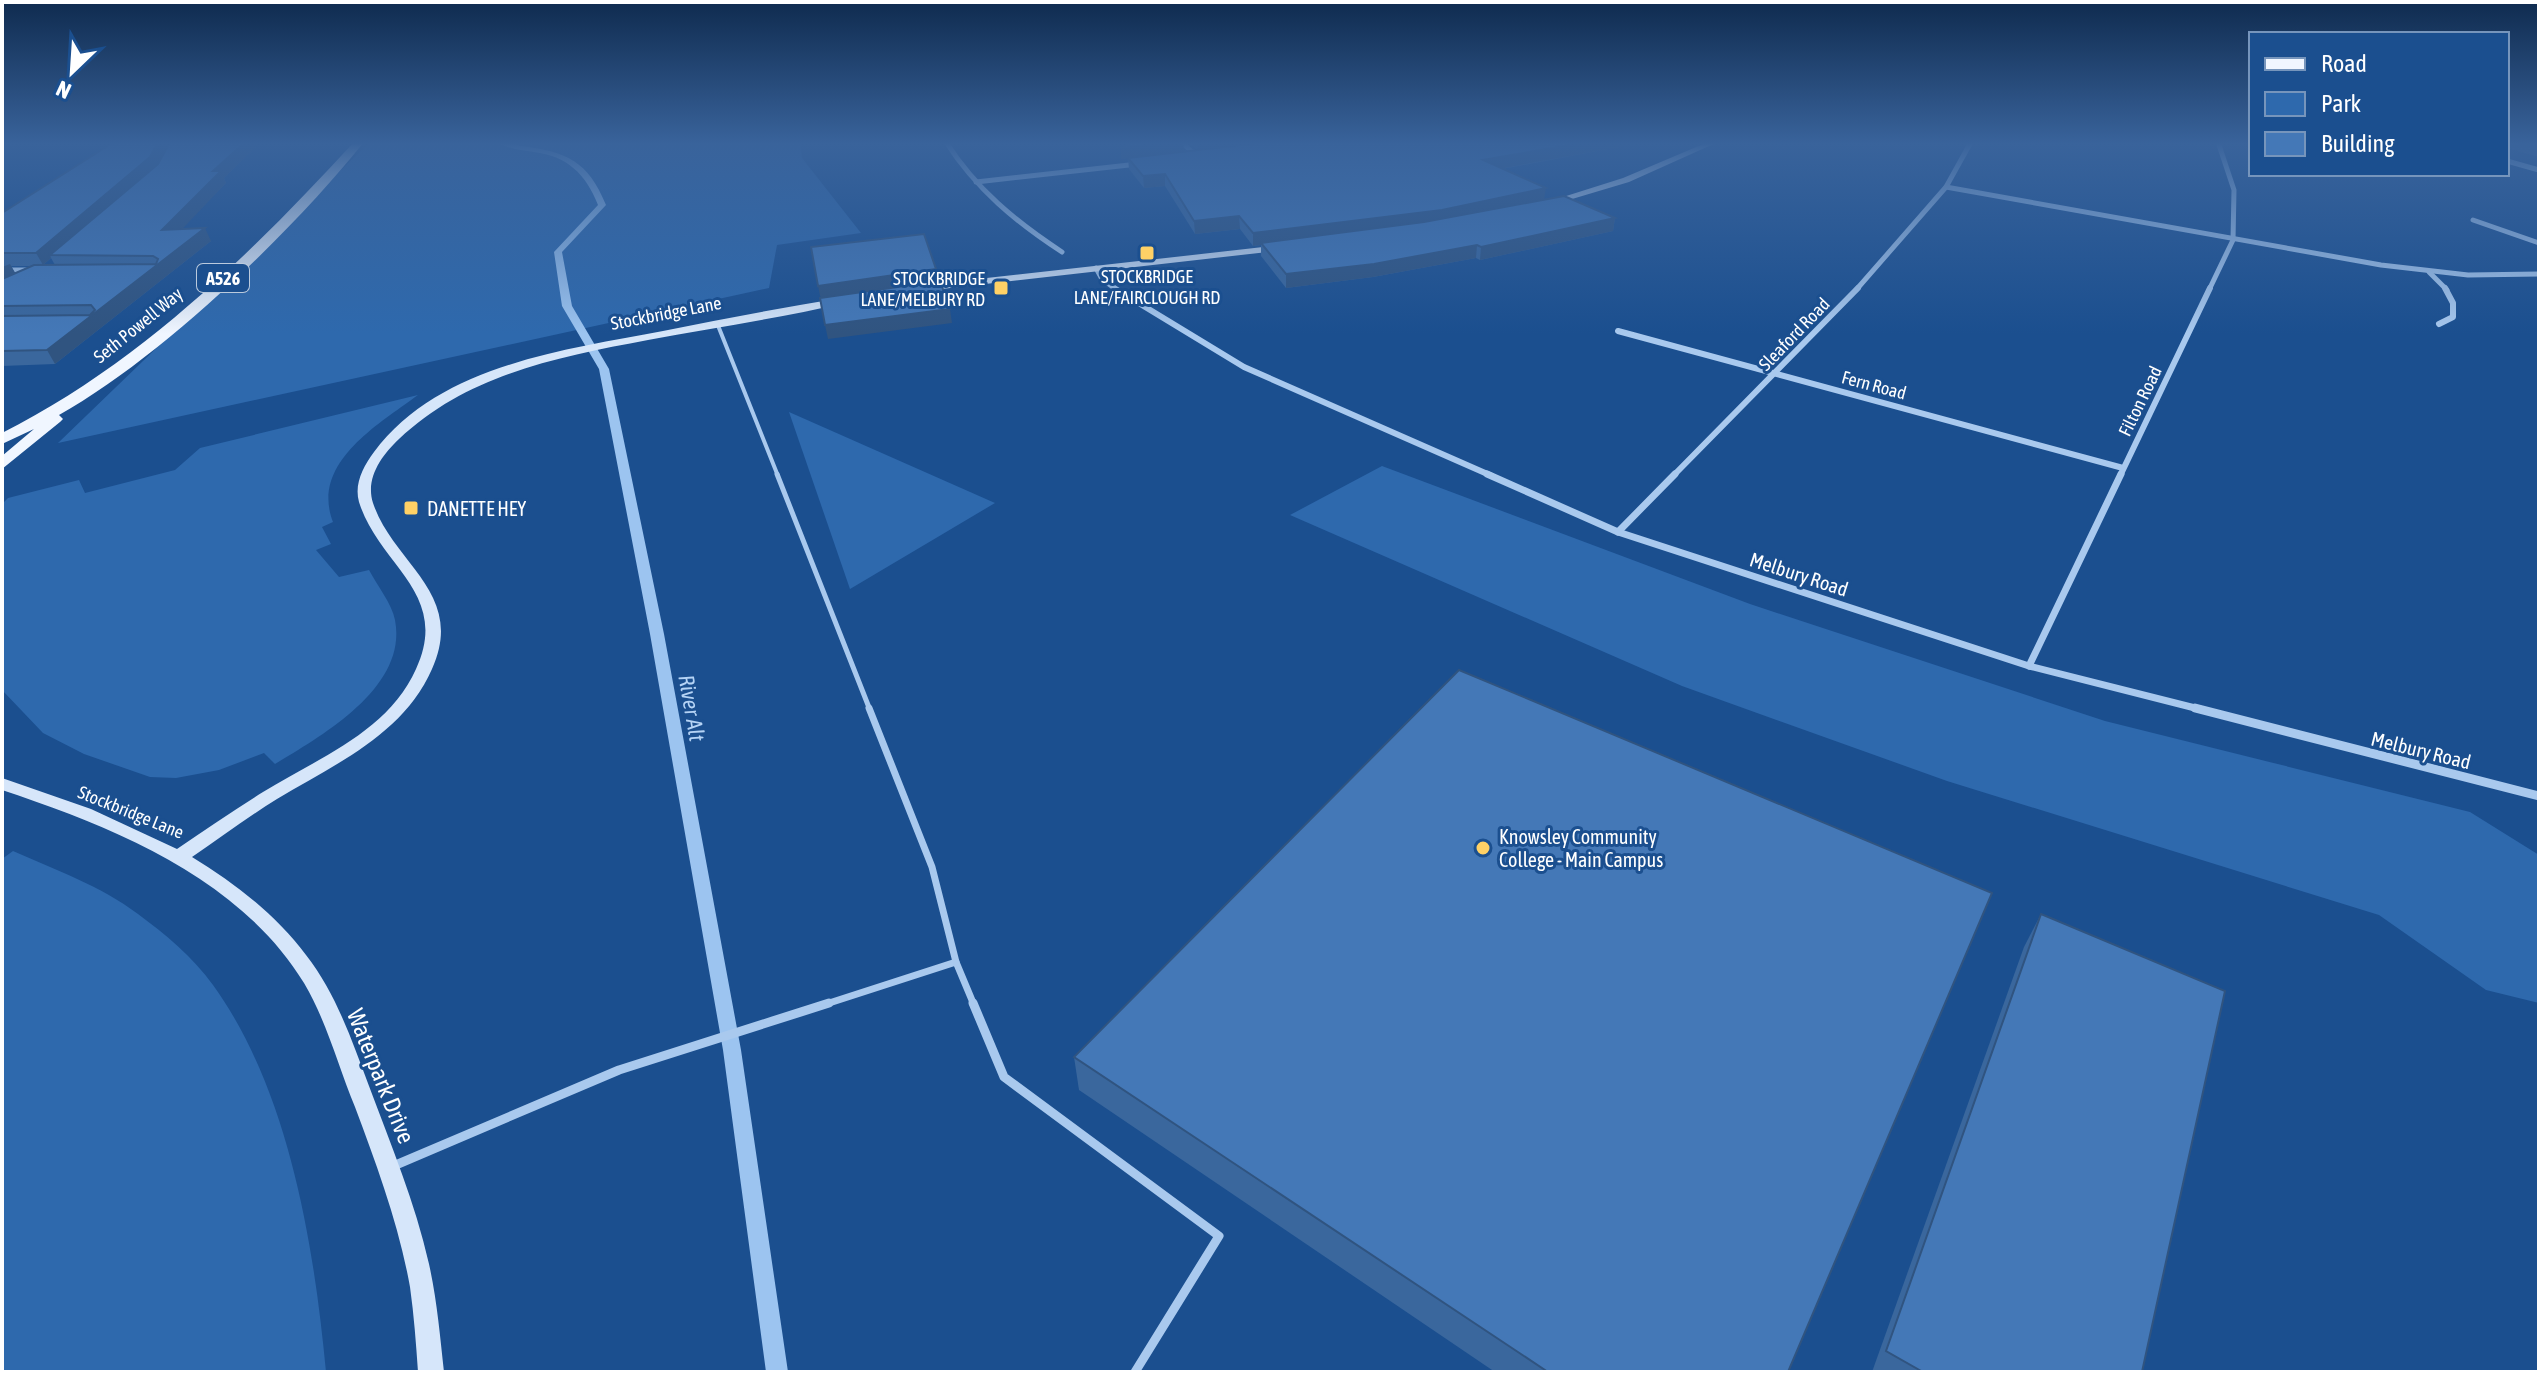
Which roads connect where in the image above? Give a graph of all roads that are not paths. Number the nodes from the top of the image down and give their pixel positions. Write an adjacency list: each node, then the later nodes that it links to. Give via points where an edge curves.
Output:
1 (294, 206): 22 (main road, Seth Powell Way / A526, via 202,298 137,355)
2 (999, 206): 10 (street)
3 (1930, 206): 21 (street, Sleaford Road)
4 (2050, 206): 7 (street)
5 (2234, 206): 7 (street, Filton Road)
6 (2473, 220): 8 (street)
7 (2233, 240): 13 (street); 25 (street, Filton Road)
8 (2539, 243)
9 (1289, 247): 11 (main road)
10 (1062, 252)
11 (1096, 268): 16 (main road); 26 (street, Melbury Road, via 1122,294 1244,367)
12 (2, 270): 15 (street, via 46,270)
13 (2428, 272): 14 (street); 19 (street, via 2455,307 2453,317)
14 (2539, 274)
15 (19, 280)
16 (916, 289)
17 (859, 298): 18 (main road, Stockbridge Lane)
18 (717, 323): 30 (main road, Stockbridge Lane, via 505,370 411,421 380,452 364,482 372,518 432,607 436,625 424,669 409,694 344,755); 31 (lane, via 932,867)
19 (2439, 324)
20 (1618, 331): 21 (street, Fern Road)
21 (1775, 373): 25 (street, Fern Road); 26 (street, Sleaford Road)
22 (75, 399): 23 (main road, Seth Powell Way / A526); 24 (main road, Seth Powell Way / A526)
23 (2, 439)
24 (2, 464)
25 (2123, 468): 27 (street, Filton Road)
26 (1618, 532): 27 (street, Melbury Road)
27 (2029, 666): 29 (street, Melbury Road)
28 (2, 784): 30 (main road, Stockbridge Lane, via 141,837)
29 (2539, 796)
30 (179, 857): 32 (main road, Waterpark Drive, via 222,885 300,961 329,1014)
31 (956, 962): 32 (lane, via 619,1070); 34 (lane, via 1004,1077 1219,1236)
32 (390, 1168): 33 (main road, Waterpark Drive, via 422,1287)
33 (431, 1372)
34 (1135, 1372)

